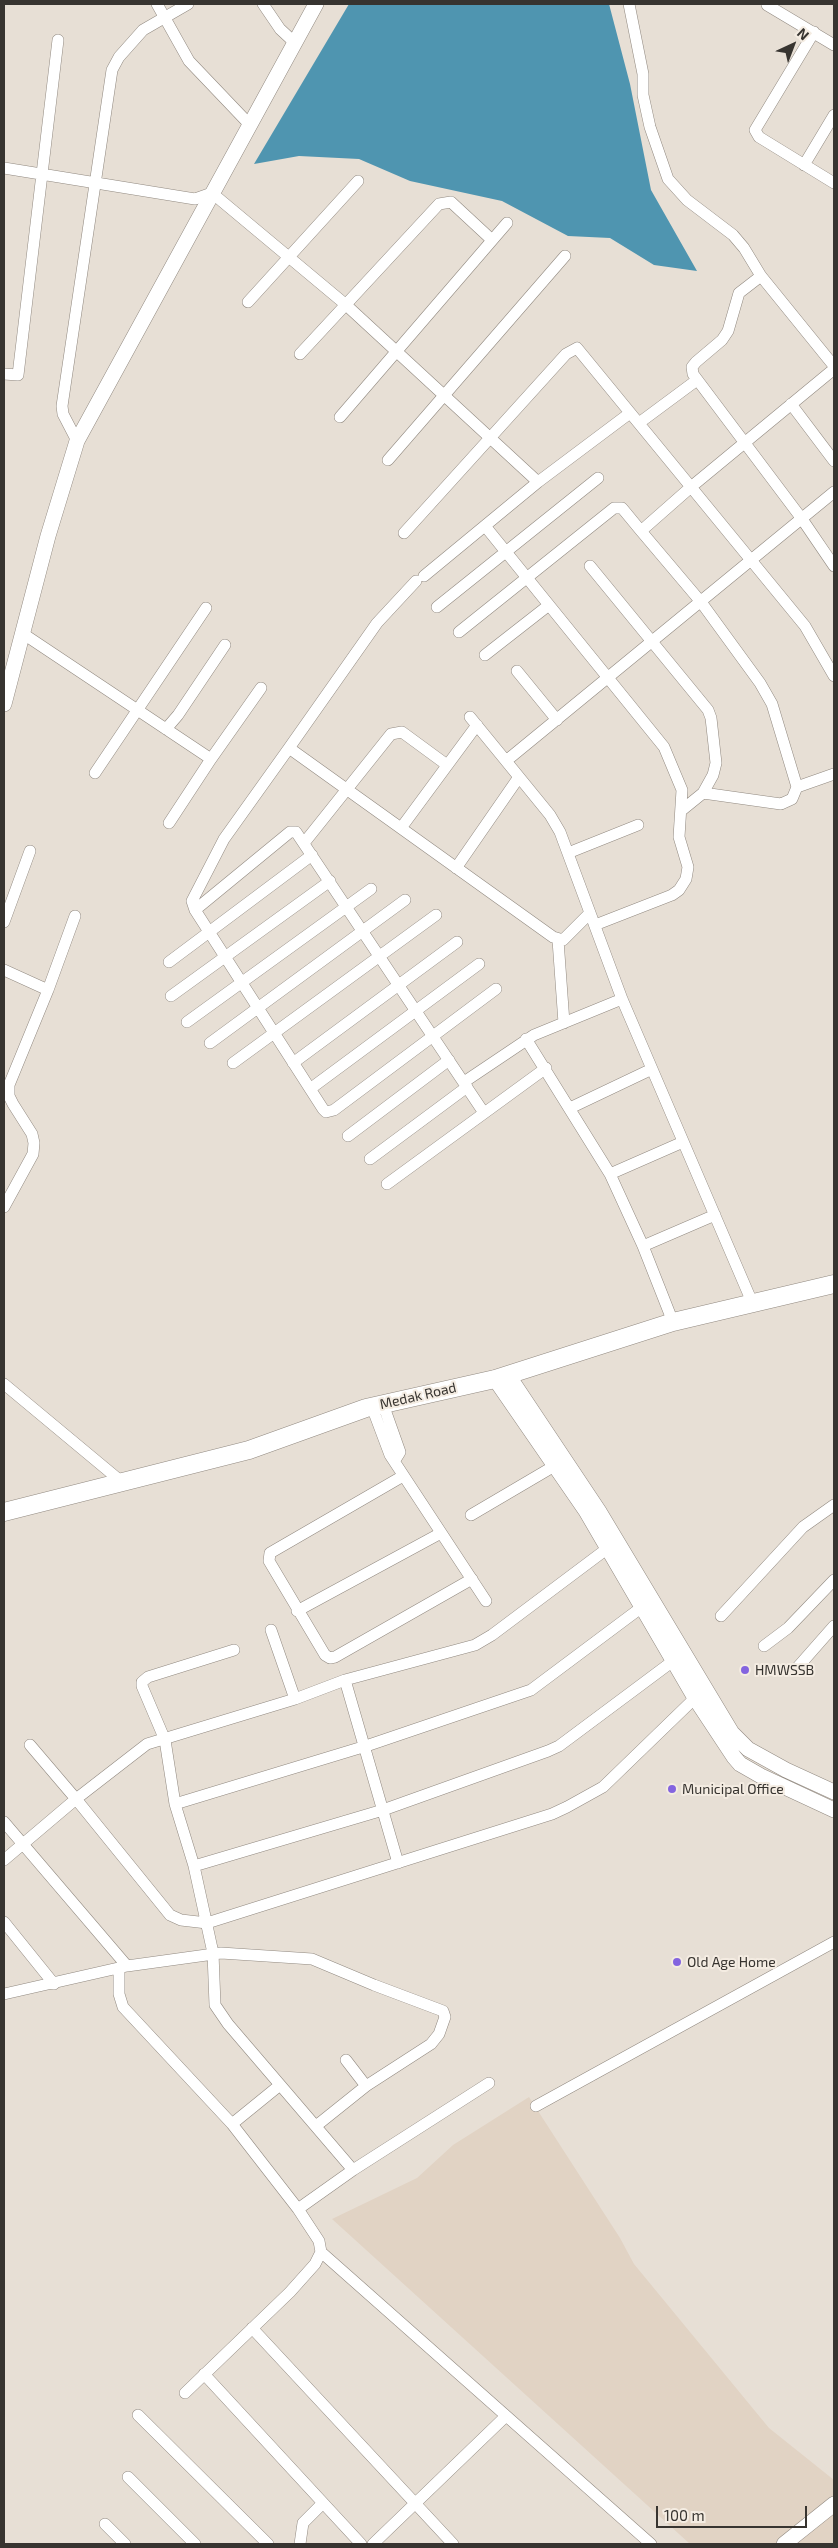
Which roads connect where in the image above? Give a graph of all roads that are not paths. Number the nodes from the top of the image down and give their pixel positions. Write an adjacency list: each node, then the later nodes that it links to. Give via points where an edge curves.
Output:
1 (157, 4): 7 (street)
2 (188, 4): 7 (street)
3 (263, 4): 10 (street, via 280,29)
4 (316, 4): 10 (street)
5 (629, 4): 25 (street, via 643,74 643,95 662,166 678,192 744,248)
6 (767, 5): 8 (street)
7 (164, 18): 13 (street, via 189,61); 18 (street, via 130,42 112,70)
8 (814, 32): 11 (street); 14 (street, via 755,130 759,138)
9 (58, 40): 16 (street)
10 (294, 42): 13 (street)
11 (834, 45)
12 (834, 115): 14 (street)
13 (250, 125): 20 (street)
14 (804, 165): 19 (street)
15 (4, 168): 16 (street)
16 (42, 174): 18 (street); 31 (street, via 18,376)
17 (358, 181): 24 (street)
18 (94, 182): 20 (street, via 195,199); 39 (street, via 62,406)
19 (834, 183)
20 (212, 194): 24 (street); 39 (street)
21 (507, 223): 22 (street)
22 (492, 240): 27 (street, via 451,202 444,202); 28 (street)
23 (565, 256): 33 (street)
24 (288, 258): 26 (street); 27 (street)
25 (761, 276): 30 (street); 32 (street, via 739,293 728,331 722,340 692,367)
26 (248, 302)
27 (345, 304): 28 (street); 29 (street)
28 (397, 351): 33 (street); 36 (street)
29 (300, 354)
30 (834, 368): 34 (street)
31 (4, 374)
32 (697, 380): 37 (street); 40 (street)
33 (444, 395): 38 (street); 41 (street)
34 (791, 404): 40 (street); 42 (street)
35 (630, 412): 37 (street); 38 (street, via 576,348 566,354); 44 (street)
36 (340, 417)
37 (639, 423): 45 (street)
38 (490, 438): 44 (street); 50 (street)
39 (77, 441): 61 (street)
40 (744, 443): 45 (street); 47 (street)
41 (388, 460)
42 (834, 462)
43 (598, 478): 51 (street)
44 (538, 482): 48 (street)
45 (691, 487): 49 (street); 52 (street)
46 (834, 492): 47 (street)
47 (802, 519): 52 (street); 54 (street)
48 (485, 526): 51 (street); 73 (street, via 420,579 377,623)
49 (641, 531): 55 (street, via 622,508 614,508); 56 (street)
50 (404, 533)
51 (506, 552): 55 (street); 58 (street)
52 (752, 561): 56 (street); 66 (street, via 805,626)
53 (590, 566): 62 (street)
54 (834, 566)
55 (528, 579): 57 (street); 60 (street)
56 (701, 602): 62 (street); 80 (street, via 772,704)
57 (549, 605): 64 (street); 67 (street)
58 (437, 607)
59 (206, 608): 70 (street)
60 (459, 632)
61 (22, 633): 69 (street); 70 (street)
62 (652, 644): 67 (street); 82 (street, via 708,710 711,718 716,764)
63 (225, 645): 72 (street)
64 (485, 655)
65 (517, 671): 71 (street)
66 (834, 676)
67 (608, 679): 71 (street); 83 (street, via 664,747 682,790)
68 (261, 688): 74 (street)
69 (4, 704)
70 (137, 710): 72 (street); 77 (street)
71 (557, 720): 75 (street)
72 (166, 729): 74 (street)
73 (289, 748): 81 (street); 96 (street, via 224,839 192,901)
74 (211, 759): 84 (street)
75 (506, 761): 76 (street, via 473,721); 79 (street)
76 (447, 765): 81 (street, via 402,732 396,732); 86 (street)
77 (95, 773)
78 (834, 774): 80 (street)
79 (519, 777): 89 (street, via 556,823); 91 (street)
80 (797, 786): 82 (street, via 792,799 781,804)
81 (347, 789): 86 (street); 87 (street)
82 (703, 794): 83 (street)
83 (682, 810): 101 (street, via 678,837 688,873 679,890)
84 (169, 823)
85 (638, 825): 89 (street)
86 (401, 828): 91 (street)
87 (304, 843): 90 (street); 96 (street, via 293,830)
88 (30, 851): 100 (street)
89 (568, 853): 97 (street)
90 (312, 855): 92 (street); 103 (street)
91 (456, 868): 104 (street)
92 (330, 881): 95 (street); 106 (street)
93 (371, 889): 95 (street)
94 (405, 900): 102 (street)
95 (347, 907): 102 (street); 111 (street)
96 (195, 910): 103 (street)
97 (590, 913): 101 (street); 104 (street, via 568,937)
98 (436, 915): 107 (street)
99 (75, 916): 114 (street)
100 (4, 922)
101 (595, 925): 116 (street)
102 (363, 931): 107 (street); 117 (street)
103 (209, 932): 106 (street); 108 (street)
104 (558, 940): 120 (street)
105 (457, 942): 112 (street)
106 (225, 956): 111 (street); 115 (street)
107 (380, 957): 112 (street); 121 (street)
108 (169, 962)
109 (479, 964): 118 (street)
110 (4, 970): 114 (street)
111 (242, 983): 117 (street); 119 (street)
112 (399, 985): 118 (street); 127 (street)
113 (496, 989): 122 (street)
114 (48, 990): 139 (street, via 9,1085 9,1096 32,1134 34,1154)
115 (171, 996)
116 (622, 999): 120 (street); 129 (street)
117 (258, 1008): 121 (street); 124 (street)
118 (416, 1011): 122 (street); 131 (street)
119 (187, 1022)
120 (564, 1022): 123 (street)
121 (274, 1033): 126 (street); 127 (street)
122 (433, 1036): 125 (street); 131 (street, via 330,1112 323,1109)
123 (526, 1039): 128 (street); 130 (street)
124 (210, 1043)
125 (449, 1060): 130 (street); 134 (street)
126 (233, 1063)
127 (294, 1063): 131 (street)
128 (546, 1068): 132 (street); 133 (street)
129 (652, 1070): 132 (street); 135 (street)
130 (465, 1084): 133 (street); 136 (street)
131 (310, 1089)
132 (570, 1108): 137 (street)
133 (484, 1113): 138 (street)
134 (348, 1136)
135 (683, 1142): 137 (street); 140 (street)
136 (370, 1159)
137 (610, 1174): 141 (street)
138 (387, 1184)
139 (4, 1207)
140 (715, 1215): 141 (street); 143 (street)
141 (643, 1246): 144 (street)
142 (834, 1284): 143 (main road, Medak Road)
143 (752, 1302): 144 (main road, Medak Road)
144 (673, 1322): 145 (main road, Medak Road)
145 (501, 1377): 147 (main road, Medak Road); 148 (street); 174 (street, via 600,1513 723,1720 740,1743)
146 (4, 1384): 150 (street)
147 (378, 1406): 149 (street, via 390,1455); 150 (main road, Medak Road, via 249,1450)
148 (556, 1465): 153 (street); 155 (street)
149 (403, 1476): 154 (street); 160 (street, via 270,1553 269,1561)
150 (123, 1483): 152 (main road, Medak Road)
151 (834, 1505): 161 (street, via 803,1527)
152 (4, 1512)
153 (471, 1515)
154 (441, 1532): 156 (street); 160 (street)
155 (608, 1548): 159 (street); 168 (street, via 492,1635 475,1644)
156 (472, 1579): 158 (street); 160 (street, via 330,1658)
157 (834, 1580): 164 (street, via 788,1628)
158 (486, 1601)
159 (642, 1607): 166 (street); 173 (street, via 531,1690)
160 (297, 1610)
161 (721, 1616)
162 (834, 1626): 167 (street)
163 (271, 1630): 170 (street)
164 (764, 1646)
165 (234, 1650): 171 (street, via 144,1679 142,1686)
166 (672, 1661): 169 (street); 179 (street, via 559,1746)
167 (797, 1668)
168 (345, 1680): 170 (street); 173 (street)
169 (695, 1698): 175 (street, via 734,1757); 184 (street, via 614,1778 592,1795 552,1814)
170 (295, 1699): 171 (street)
171 (165, 1740): 177 (street, via 137,1750); 178 (street)
172 (30, 1745): 177 (street)
173 (366, 1746): 178 (street); 179 (street)
174 (759, 1755): 175 (street); 176 (street)
175 (748, 1767): 180 (street, via 774,1783)
176 (834, 1792)
177 (76, 1799): 182 (street); 187 (street, via 170,1915)
178 (175, 1804): 185 (street)
179 (383, 1810): 184 (street); 185 (street)
180 (834, 1810)
181 (4, 1822): 182 (street)
182 (23, 1844): 183 (street); 190 (street)
183 (4, 1860)
184 (398, 1863): 187 (street)
185 (194, 1866): 187 (street)
186 (4, 1922): 191 (street)
187 (206, 1923): 189 (street)
188 (834, 1942): 197 (street)
189 (213, 1953): 190 (street); 195 (street, via 215,2005); 196 (street, via 312,1958 374,1986 443,2011 445,2017 434,2040)
190 (123, 1967): 191 (street); 198 (street, via 119,1994 123,2007)
191 (54, 1984): 192 (street)
192 (4, 1994)
193 (346, 2060): 196 (street)
194 (489, 2083): 200 (street)
195 (280, 2085): 198 (street); 199 (street)
196 (366, 2086): 199 (street)
197 (536, 2106)
198 (232, 2124): 201 (street)
199 (316, 2126): 200 (street)
200 (353, 2170): 201 (street)
201 (298, 2208): 202 (street, via 319,2241)
202 (321, 2252): 203 (street, via 316,2264); 207 (street)
203 (252, 2328): 204 (street); 210 (street)
204 (204, 2374): 205 (street); 209 (street)
205 (185, 2392)
206 (138, 2415): 215 (street)
207 (506, 2416): 210 (street); 220 (street)
208 (128, 2477): 214 (street)
209 (323, 2503): 216 (street, via 303,2522); 217 (street)
210 (415, 2503): 218 (street); 219 (street)
211 (834, 2504): 221 (street)
212 (105, 2524): 213 (street)
213 (125, 2544)
214 (195, 2544)
215 (268, 2544)
216 (300, 2544)
217 (361, 2544)
218 (373, 2544)
219 (453, 2544)
220 (651, 2544)
221 (784, 2544)

